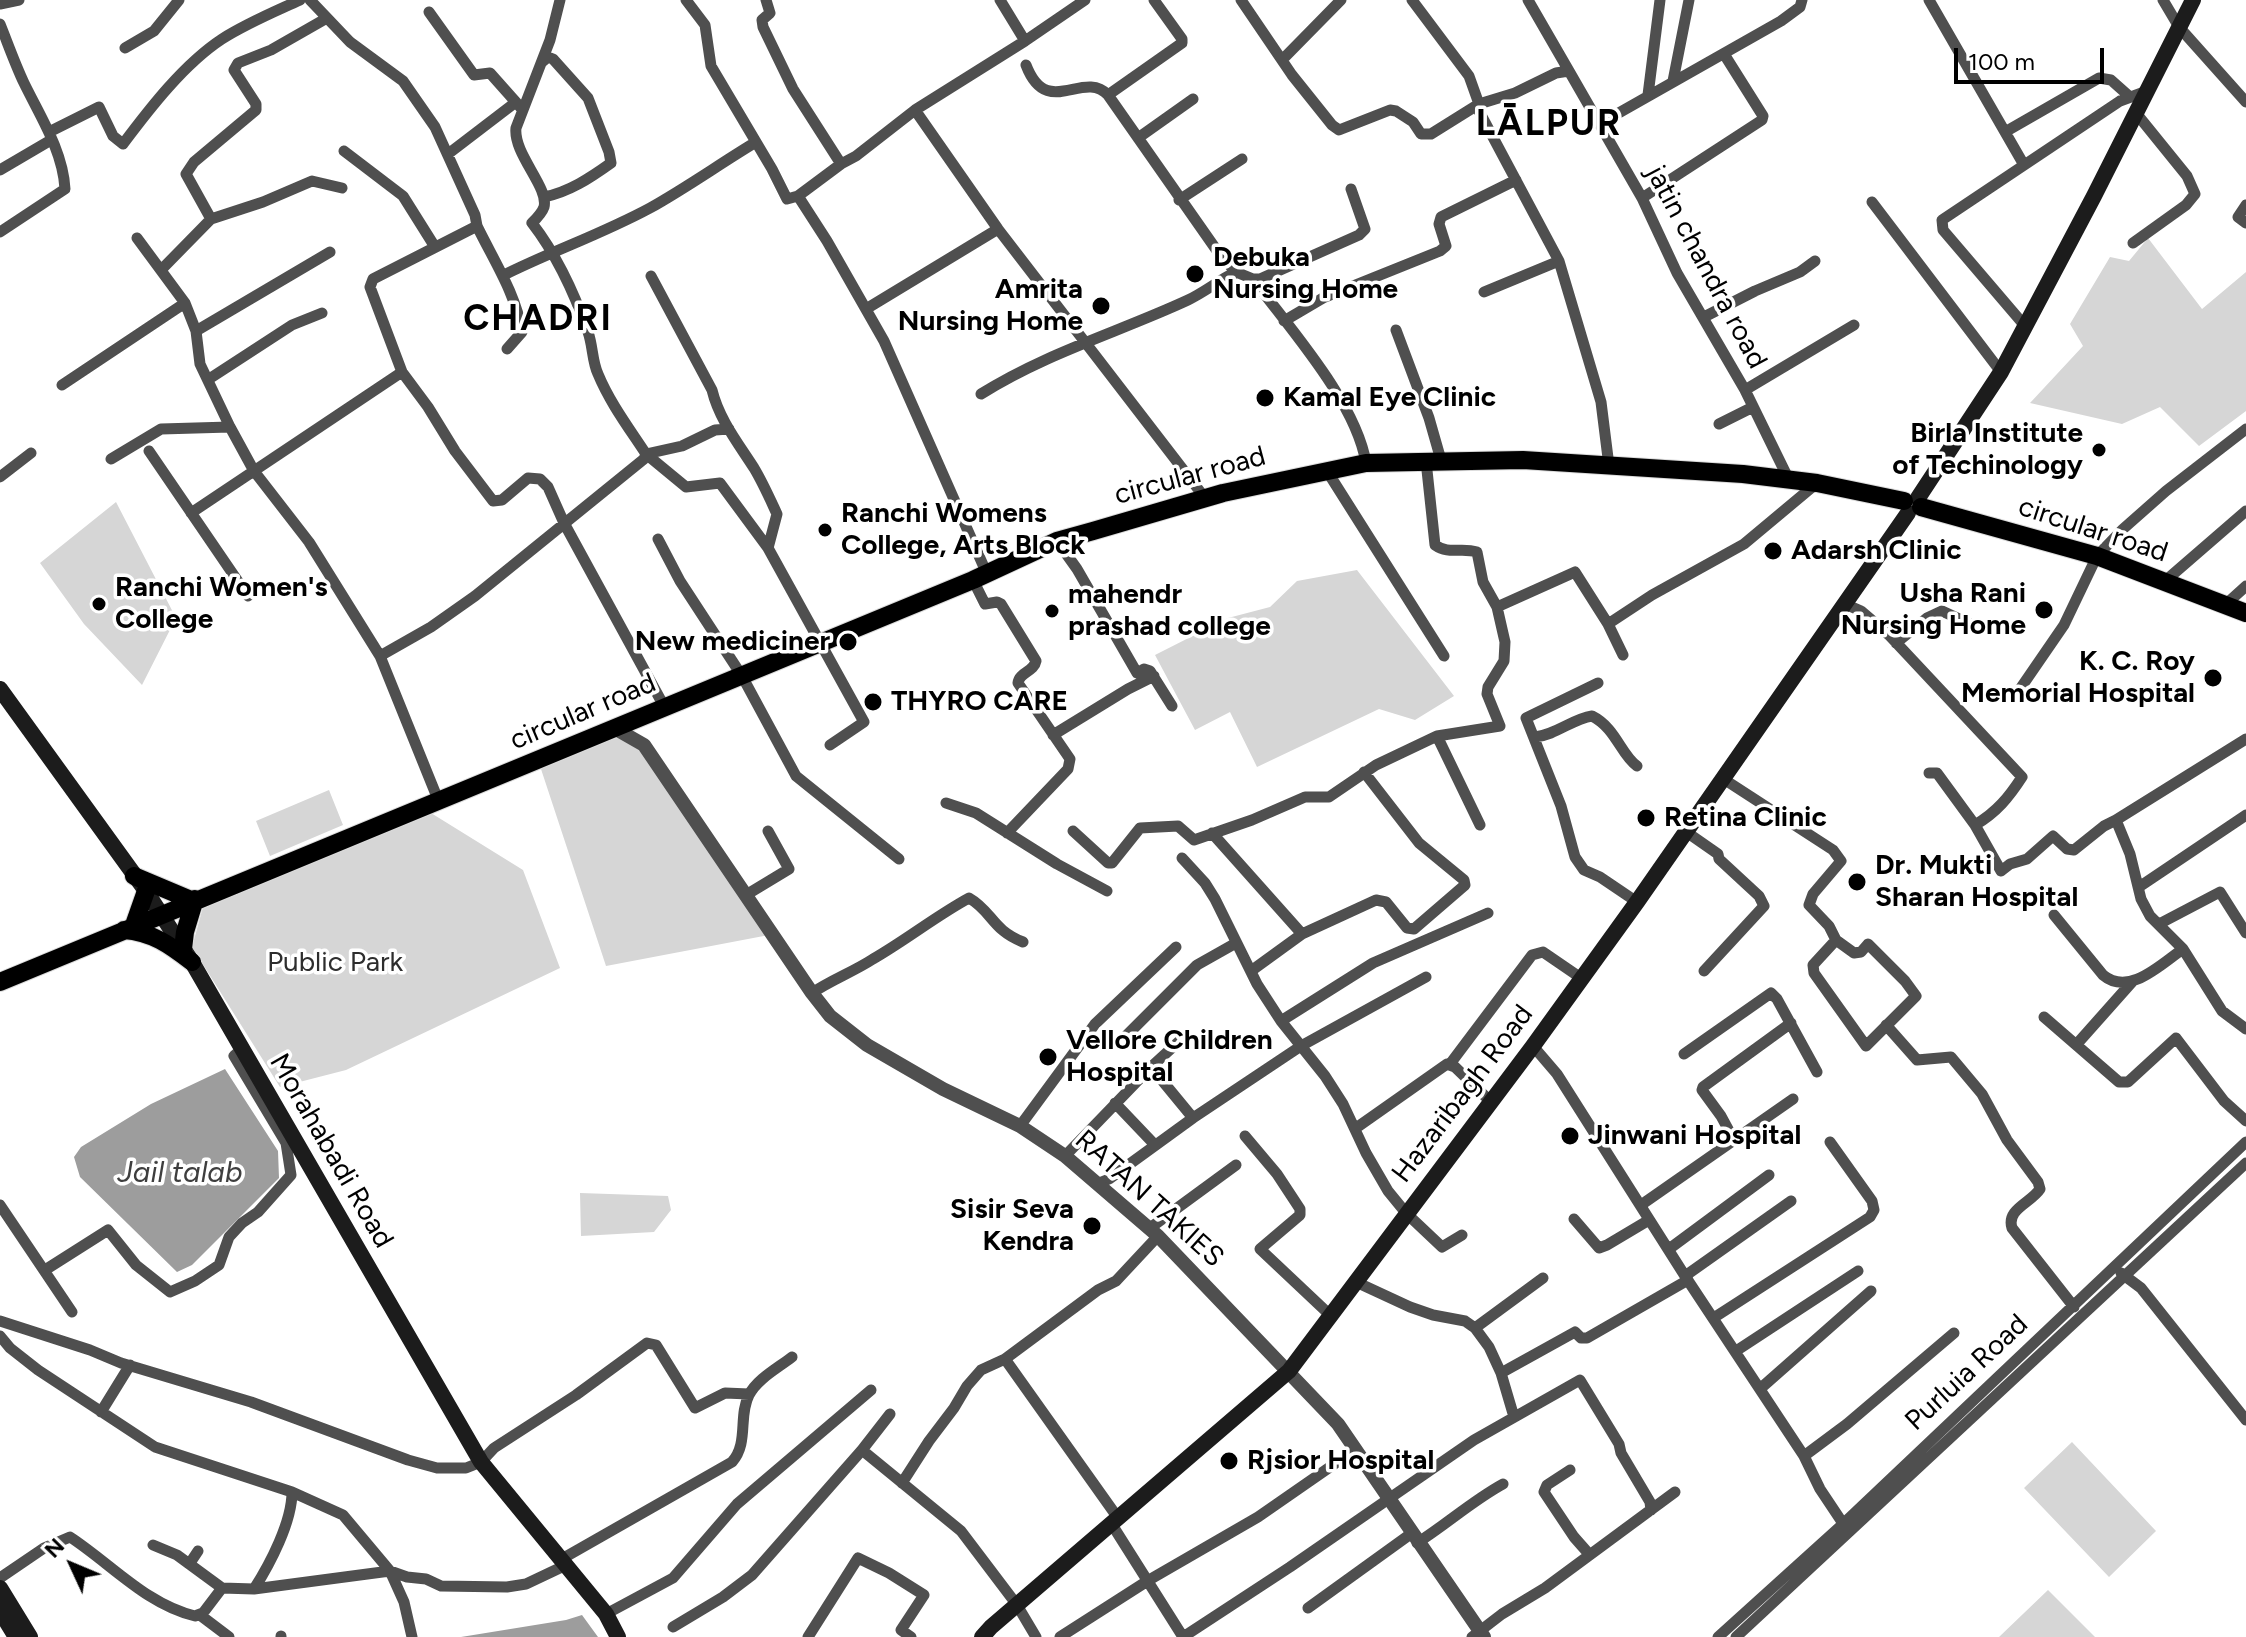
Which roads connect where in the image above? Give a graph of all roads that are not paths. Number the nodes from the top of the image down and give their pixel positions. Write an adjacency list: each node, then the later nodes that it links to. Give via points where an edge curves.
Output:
1 (179, 0): 27 (street, via 154,31)
2 (300, 0): 46 (street, via 240,28 202,54 123,144 113,136 99,107)
3 (310, 0): 23 (street)
4 (560, 0): 30 (street)
5 (686, 0): 48 (street, via 705,25 711,66)
6 (766, 0): 52 (street, via 770,13 762,20 763,27 793,89)
7 (1000, 0): 26 (street)
8 (1085, 0): 26 (street)
9 (1154, 0): 35 (street, via 1182,43)
10 (1241, 0): 29 (street)
11 (1341, 0): 29 (street)
12 (1412, 0): 40 (street, via 1469,76)
13 (1528, 0): 32 (street, jatin chandra road)
14 (1660, 0): 36 (street)
15 (1689, 0): 33 (street)
16 (1929, 0): 45 (street)
17 (2163, 0): 25 (street)
18 (2193, 0): 25 (main road, Hazaribagh Road)
19 (19, 1): 21 (street)
20 (1804, 1): 28 (street, via 1794,13)
21 (0, 4)
22 (429, 12): 41 (street, via 474,75 490,73)
23 (327, 18): 50 (street, via 403,81); 64 (street, via 235,67 256,110 186,174)
24 (0, 24): 46 (street)
25 (2179, 27): 34 (main road, Hazaribagh Road); 39 (street)
26 (1025, 41): 42 (street)
27 (125, 48)
28 (1724, 54): 33 (street); 60 (street, via 1762,120)
29 (1282, 60): 40 (street, via 1339,130 1396,111 1421,134 1431,134)
30 (542, 62): 41 (street); 59 (street, via 553,59 588,98 611,163 580,184)
31 (1026, 65): 35 (street, via 1045,91 1093,86)
32 (1572, 76): 40 (street, via 1556,73); 44 (street, jatin chandra road)
33 (1673, 81): 36 (street)
34 (2147, 91): 37 (street); 43 (main road, Hazaribagh Road)
35 (1108, 95): 47 (street)
36 (1648, 95): 44 (street)
37 (2129, 96): 45 (street, via 2111,80 2099,78); 53 (street)
38 (1193, 99): 47 (street)
39 (2246, 102)
40 (1479, 104): 55 (street)
41 (519, 106): 50 (street); 59 (street, via 515,140)
42 (915, 110): 52 (street); 67 (street)
43 (2136, 113): 70 (street, via 2187,176 2195,194); 88 (main road, Hazaribagh Road)
44 (1601, 123): 60 (street, jatin chandra road)
45 (2005, 132): 53 (street)
46 (50, 136): 54 (street); 68 (street, via 65,189)
47 (1138, 138): 61 (street)
48 (756, 142): 58 (street, via 787,199); 73 (street, via 653,207)
49 (344, 151): 71 (street, via 406,200)
50 (448, 154): 66 (street)
51 (1242, 159): 61 (street)
52 (841, 164): 58 (street)
53 (2024, 165): 88 (street, via 1946,215 1941,225)
54 (0, 170)
55 (1516, 180): 74 (street); 86 (street, via 1441,217 1446,246 1440,251 1323,298)
56 (342, 188): 64 (street, via 312,181)
57 (1351, 189): 80 (street, via 1365,229 1359,235)
58 (798, 196): 83 (street)
59 (544, 197): 73 (street, via 542,212 532,223)
60 (1642, 198): 85 (street, jatin chandra road)
61 (1179, 200): 77 (street)
62 (1872, 202): 94 (street)
63 (2246, 205): 65 (street, via 2238,217)
64 (211, 219): 76 (street)
65 (2246, 223)
66 (477, 226): 71 (street); 78 (street)
67 (998, 229): 83 (street); 91 (street)
68 (0, 232)
69 (137, 238): 76 (street)
70 (2133, 243)
71 (435, 247): 93 (street, via 373,279 370,287)
72 (330, 252): 90 (street)
73 (552, 252): 78 (street); 107 (street, via 589,334 596,371)
74 (1559, 261): 81 (street); 111 (street, via 1601,402)
75 (1815, 261): 85 (street)
76 (161, 270): 82 (street)
77 (1236, 272): 80 (street); 91 (street, via 1188,300)
78 (504, 275): 92 (street, via 522,332)
79 (651, 276): 102 (street)
80 (1253, 279): 86 (street)
81 (1484, 292)
82 (185, 303): 90 (street); 96 (street)
83 (866, 309): 126 (street, via 884,341)
84 (322, 313): 95 (street, via 292,325)
85 (1704, 317): 97 (street, jatin chandra road)
86 (1284, 321): 110 (street, via 1344,404)
87 (1854, 325): 97 (street)
88 (2025, 326): 94 (main road, Hazaribagh Road)
89 (1396, 330): 109 (street, via 1429,418)
90 (196, 331): 95 (street, via 200,364)
91 (1083, 341): 98 (street); 117 (street)
92 (507, 349)
93 (402, 372): 112 (street); 121 (street, via 485,494 502,500 528,478 540,479)
94 (2001, 372): 118 (main road, Hazaribagh Road)
95 (209, 379): 101 (street)
96 (62, 385)
97 (1745, 390): 99 (street, jatin chandra road)
98 (981, 394)
99 (1753, 407): 100 (street); 115 (street, jatin chandra road)
100 (1719, 424)
101 (230, 427): 108 (street, via 161,429); 112 (street)
102 (729, 429): 107 (street); 124 (street, via 777,514)
103 (2246, 429): 125 (street)
104 (2214, 447): 125 (street)
105 (149, 451): 120 (street)
106 (31, 453): 114 (street)
107 (645, 456): 121 (street); 124 (street, via 686,487 720,483)
108 (111, 459)
109 (1434, 460): 110 (main road, circular road); 111 (main road, circular road); 132 (street, via 1435,545 1477,552 1483,582)
110 (1366, 463): 113 (main road, circular road)
111 (1609, 466): 115 (main road, circular road)
112 (254, 471): 120 (street); 139 (street, via 309,542)
113 (1327, 471): 117 (main road, circular road); 140 (street)
114 (0, 477)
115 (1789, 480): 116 (main road, circular road)
116 (1817, 483): 118 (main road, circular road); 134 (street, via 1744,544)
117 (1205, 498): 123 (main road, circular road)
118 (1913, 505): 125 (main road, circular road); 130 (main road, Hazaribagh Road)
119 (2246, 511): 127 (street)
120 (191, 513): 129 (street)
121 (564, 523): 139 (street, via 431,627); 147 (street)
122 (658, 539): 141 (street)
123 (1057, 541): 126 (main road, circular road); 142 (street, via 1137,673 1144,669)
124 (768, 548): 136 (street)
125 (2094, 555): 127 (main road, circular road); 145 (street, via 2064,625)
126 (980, 577): 136 (main road, circular road); 150 (street, via 985,604 1001,604 1036,661 1018,683)
127 (2164, 582): 131 (main road, circular road)
128 (2246, 586): 131 (street)
129 (248, 596)
130 (1845, 604): 137 (street, via 1861,611); 159 (main road, Hazaribagh Road)
131 (2225, 605): 133 (main road, circular road)
132 (1497, 607): 134 (street, via 1575,572); 151 (street, via 1504,661 1487,694 1500,726)
133 (2246, 613)
134 (1608, 624): 138 (street)
135 (1981, 629): 137 (street, via 1935,612)
136 (821, 643): 141 (main road, circular road); 155 (street, via 864,722)
137 (1896, 643): 165 (street, via 2022,777 2015,791)
138 (1623, 655)
139 (380, 656): 160 (street)
140 (1444, 656)
141 (742, 676): 147 (main road, circular road); 172 (street, via 796,776)
142 (1154, 676): 146 (street); 150 (street)
143 (1598, 683): 152 (street, via 1526,718)
144 (0, 689): 173 (main road, Morahabadi Road)
145 (2020, 689)
146 (1172, 706)
147 (665, 708): 148 (main road, circular road)
148 (642, 718): 149 (main road, circular road); 154 (street, RATAN TAKIES)
149 (616, 729): 154 (street, RATAN TAKIES); 160 (main road, circular road)
150 (1053, 735): 169 (street, via 1071,764)
151 (1437, 736): 157 (street); 164 (street)
152 (1535, 737): 156 (street, via 1592,716); 178 (street, via 1575,857 1584,870)
153 (2246, 739): 163 (street)
154 (644, 745): 176 (street, RATAN TAKIES)
155 (830, 745)
156 (1637, 766)
157 (1364, 772): 170 (street, via 1329,797 1305,797); 185 (street, via 1419,843 1465,885 1414,929 1407,928 1386,902 1376,900)
158 (1929, 773): 165 (street, via 1937,773)
159 (1722, 778): 168 (main road, Hazaribagh Road); 186 (street, via 1833,850 1841,861 1809,905)
160 (439, 802): 177 (main road, circular road)
161 (946, 803): 169 (street, via 976,813)
162 (2246, 815): 174 (street)
163 (2116, 820): 165 (street, via 2074,850 2053,836 2027,859 2001,871); 174 (street)
164 (1480, 825)
165 (1975, 825)
166 (768, 831): 176 (street, via 789,869)
167 (1073, 831): 170 (street, via 1108,863 1140,828 1178,826 1194,840)
168 (1685, 831): 178 (main road, Hazaribagh Road); 193 (street, via 1718,854 1764,906)
169 (1007, 833): 175 (street)
170 (1212, 833): 185 (street)
171 (1182, 858): 188 (street, via 1210,891)
172 (899, 859)
173 (140, 884): 177 (main road); 180 (main road, Morahabadi Road); 183 (main road)
174 (2139, 887): 182 (street, via 2150,916)
175 (1107, 891)
176 (746, 895): 198 (street, RATAN TAKIES)
177 (193, 900): 180 (main road, circular road); 191 (main road, via 185,932)
178 (1637, 902): 195 (main road, Hazaribagh Road)
179 (1488, 913): 200 (street, via 1373,963)
180 (160, 914): 183 (main road, circular road); 191 (main road, Morahabadi Road)
181 (2054, 915): 197 (street, via 2103,975)
182 (2159, 924): 184 (street, via 2220,892); 190 (street)
183 (129, 928): 191 (main road); 196 (main road, circular road)
184 (2246, 933)
185 (1302, 934): 192 (street)
186 (1836, 940): 202 (street, via 1854,953 1868,944 1916,996); 202 (street, via 1813,965 1814,973 1866,1046)
187 (1023, 942): 198 (street, via 998,928 969,898)
188 (1236, 943): 192 (street); 205 (street, via 1197,965)
189 (1176, 947): 219 (street, via 1095,1024)
190 (2183, 949): 197 (street); 203 (street, via 2222,1011)
191 (188, 956): 209 (main road, Morahabadi Road)
192 (1251, 971): 200 (street)
193 (1704, 971)
194 (1426, 977): 207 (street)
195 (1581, 978): 208 (main road, Hazaribagh Road); 211 (street, via 1543,952 1532,955)
196 (0, 982)
197 (2132, 982): 206 (street)
198 (812, 993): 219 (street, RATAN TAKIES, via 830,1016 867,1045)
199 (2044, 1017): 206 (street)
200 (1281, 1021): 207 (street)
201 (1791, 1023): 210 (street, via 1771,993); 213 (street); 222 (street, via 1703,1087)
202 (1886, 1025): 249 (street, via 1917,1060 1951,1057 1982,1094 2040,1189 2013,1213 2012,1228)
203 (2246, 1029)
204 (1186, 1035): 212 (street)
205 (1118, 1044)
206 (2076, 1045): 218 (street, via 2119,1082 2128,1082 2176,1038)
207 (1301, 1046): 217 (street); 220 (street)
208 (1533, 1046): 215 (main road, Hazaribagh Road); 234 (street, via 1557,1074)
209 (242, 1049): 242 (street, via 234,1056 286,1143 291,1175 229,1237 219,1265 170,1292 136,1265 108,1230); 274 (main road, Morahabadi Road)
210 (1684, 1054)
211 (1450, 1064): 215 (street); 220 (street)
212 (1151, 1067): 216 (street); 217 (street)
213 (1817, 1072)
214 (1793, 1099): 222 (street)
215 (1490, 1101): 235 (main road, Hazaribagh Road)
216 (1115, 1103): 225 (street); 227 (street)
217 (1193, 1118): 225 (street)
218 (2246, 1121)
219 (1020, 1126): 227 (street, RATAN TAKIES)
220 (1356, 1128): 235 (street, via 1388,1191)
221 (1245, 1136): 251 (street, via 1300,1209 1300,1215 1260,1249)
222 (1734, 1140): 234 (street)
223 (1830, 1142): 252 (street, via 1872,1201 1870,1217)
224 (2246, 1142): 226 (street, Purluia Road)
225 (1155, 1145): 231 (street)
226 (2232, 1155): 229 (street); 241 (street, Purluia Road)
227 (1065, 1156): 231 (street, RATAN TAKIES)
228 (1236, 1165): 238 (street)
229 (2245, 1165): 244 (street, Purluia Road)
230 (1769, 1175): 240 (street)
231 (1099, 1183): 238 (street, RATAN TAKIES)
232 (1791, 1201): 246 (street)
233 (0, 1205): 242 (street)
234 (1641, 1205): 237 (street)
235 (1406, 1213): 239 (street, via 1442,1247); 247 (main road, Hazaribagh Road)
236 (1574, 1219): 237 (street, via 1599,1248)
237 (1649, 1220): 240 (street)
238 (1154, 1232): 259 (street, via 1116,1281); 261 (street, RATAN TAKIES)
239 (1462, 1235)
240 (1669, 1249): 246 (street)
241 (2115, 1267): 244 (street); 249 (street, Purluia Road)
242 (45, 1270): 250 (street)
243 (1858, 1271): 257 (street)
244 (2124, 1276): 266 (street, via 2141,1288); 283 (street, Purluia Road)
245 (1543, 1278): 254 (street)
246 (1686, 1278): 252 (street); 262 (street, via 1587,1338 1575,1332)
247 (1356, 1282): 251 (main road, Hazaribagh Road); 254 (street)
248 (1871, 1291): 263 (street)
249 (2074, 1307): 283 (street, Purluia Road)
250 (72, 1312)
251 (1330, 1315): 261 (main road, Hazaribagh Road)
252 (1715, 1317): 257 (street)
253 (0, 1321): 260 (street)
254 (1475, 1328): 262 (street)
255 (1954, 1333): 273 (street)
256 (0, 1336): 267 (street, via 38,1370)
257 (1736, 1351): 263 (street)
258 (792, 1357): 265 (street)
259 (1005, 1359): 276 (street, via 981,1370 967,1386); 282 (street)
260 (130, 1365): 267 (street); 274 (street, via 422,1464 466,1468)
261 (1289, 1371): 271 (street, RATAN TAKIES); 282 (main road, Hazaribagh Road)
262 (1501, 1373): 269 (street)
263 (1761, 1388): 273 (street)
264 (871, 1390): 298 (street, via 737,1504 673,1578)
265 (749, 1394): 274 (street, via 725,1393 695,1408 656,1345 647,1343); 289 (street, via 741,1447 732,1462 589,1542 567,1556)
266 (2242, 1407): 270 (street)
267 (101, 1412): 278 (street, via 155,1447)
268 (890, 1414): 272 (street)
269 (1514, 1417): 280 (street); 281 (street, via 1580,1380)
270 (2246, 1420)
271 (1356, 1449): 280 (street, RATAN TAKIES); 292 (street, via 1258,1517)
272 (862, 1450): 276 (street); 301 (street, via 752,1575)
273 (1804, 1456): 283 (street)
274 (481, 1462): 289 (main road, Morahabadi Road)
275 (1570, 1470): 287 (street, via 1544,1492)
276 (902, 1483): 296 (street, via 961,1531)
277 (1503, 1484): 284 (street, via 1446,1525)
278 (292, 1492): 290 (street, via 343,1515); 295 (street, via 292,1507)
279 (1675, 1492): 281 (street)
280 (1390, 1498): 284 (street, RATAN TAKIES); 313 (street)
281 (1651, 1510): 287 (street)
282 (1114, 1520): 292 (street); 296 (main road, Hazaribagh Road)
283 (1846, 1528): 314 (street, Purluia Road); 315 (street, Purluia Road)
284 (1414, 1538): 297 (street); 302 (street, RATAN TAKIES)
285 (153, 1545): 288 (street)
286 (198, 1551): 288 (street)
287 (1589, 1554): 302 (street)
288 (190, 1563): 294 (street)
289 (564, 1566): 290 (street, via 507,1587 441,1586); 298 (main road, Morahabadi Road)
290 (390, 1571): 295 (street); 306 (street)
291 (0, 1578): 300 (street, via 70,1537 145,1591 187,1614)
292 (1149, 1580): 312 (street); 313 (street)
293 (0, 1588): 299 (main road)
294 (222, 1588): 295 (street); 300 (street)
295 (254, 1589)
296 (1017, 1605): 310 (main road, Hazaribagh Road); 311 (street)
297 (1308, 1608)
298 (606, 1614): 307 (main road, Morahabadi Road)
299 (4, 1615): 303 (main road); 304 (main road)
300 (200, 1615): 305 (street)
301 (673, 1627)
302 (1479, 1635)
303 (16, 1637)
304 (30, 1637)
305 (229, 1637)
306 (412, 1637)
307 (618, 1637)
308 (808, 1637): 309 (street, via 858,1558 924,1595 901,1630)
309 (911, 1637)
310 (982, 1637)
311 (1036, 1637)
312 (1060, 1637)
313 (1183, 1637)
314 (1718, 1637)
315 (1736, 1637)

